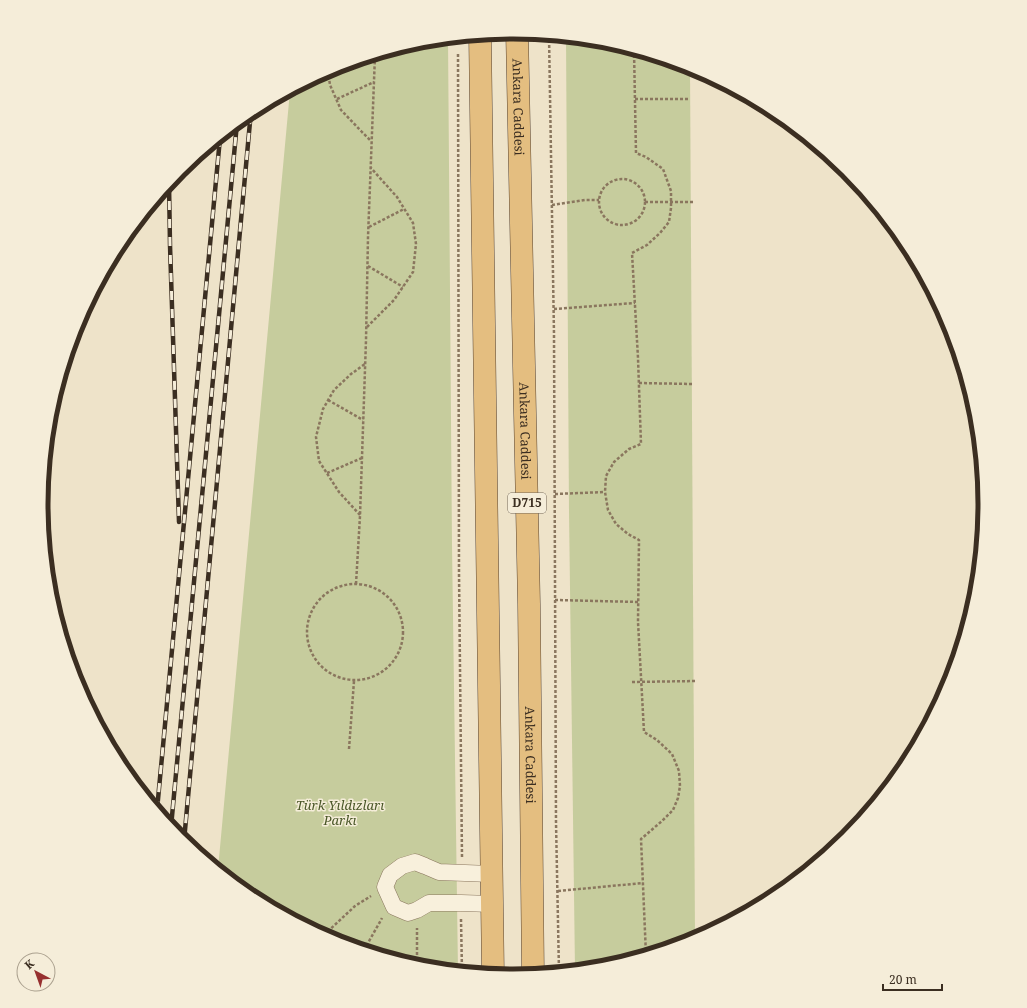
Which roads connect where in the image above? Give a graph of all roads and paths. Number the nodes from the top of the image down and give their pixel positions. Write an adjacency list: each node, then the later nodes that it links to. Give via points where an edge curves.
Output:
1 (517, 39): 60 (highway, Ankara Caddesi / D715, via 529,604)
2 (480, 40): 45 (highway)
3 (549, 41): 18 (path)
4 (458, 54): 44 (path, via 458,565)
5 (634, 55): 10 (path)
6 (375, 61): 8 (path)
7 (329, 77): 9 (path)
8 (374, 82): 9 (path); 12 (path)
9 (336, 99): 12 (path, via 342,110)
10 (635, 99): 11 (path); 15 (path, via 636,153 646,156 663,169 671,191)
11 (690, 100)
12 (371, 141): 13 (path)
13 (370, 168): 19 (path, via 397,197); 20 (path)
14 (599, 200): 16 (path, via 605,186 612,181 627,179 640,187); 16 (path, via 599,208 607,220 621,225 635,221 644,209); 18 (path)
15 (671, 201): 16 (path); 17 (path); 23 (path, via 669,222 647,245 632,253)
16 (645, 202)
17 (693, 202)
18 (552, 206): 24 (path)
19 (404, 209): 20 (path); 22 (path, via 413,223 416,244 413,272)
20 (369, 227): 21 (path)
21 (368, 266): 22 (path); 25 (path)
22 (403, 287): 25 (path, via 394,300)
23 (635, 303): 24 (path); 27 (path)
24 (554, 309): 34 (path)
25 (367, 327): 26 (path)
26 (365, 364): 29 (path, via 334,390); 30 (path)
27 (639, 383): 28 (path); 33 (path, via 641,444 629,449 614,462 606,476)
28 (692, 384)
29 (328, 400): 30 (path); 32 (path, via 316,437 319,461)
30 (363, 420): 31 (path)
31 (362, 458): 32 (path); 35 (path)
32 (327, 473): 35 (path, via 339,492)
33 (605, 492): 34 (path); 38 (path, via 608,510 616,524 639,540)
34 (555, 494): 37 (path)
35 (360, 516): 36 (path)
36 (356, 584): 39 (path, via 347,584 332,590 319,599 311,612 307,628 308,644 314,658 324,670 338,678); 39 (path, via 378,589 391,599 400,612 404,628 402,644 396,659 384,671 370,678)
37 (555, 600): 38 (path); 48 (path)
38 (638, 602): 42 (path)
39 (354, 681): 43 (path)
40 (696, 681): 42 (path)
41 (632, 682): 42 (path)
42 (641, 682): 46 (path, via 644,732 672,754 679,771 680,786 673,810 641,839)
43 (349, 749)
44 (462, 873): 45 (street); 47 (street, via 439,872 415,862 402,866 390,875)
45 (492, 874): 50 (highway)
46 (643, 883): 48 (path); 55 (path)
47 (385, 888): 51 (street); 53 (path, via 355,906)
48 (558, 891): 58 (path)
49 (461, 903): 50 (street); 52 (street, via 429,903); 57 (path)
50 (492, 904): 59 (highway)
51 (394, 906): 52 (street, via 408,913); 54 (path, via 380,920)
52 (417, 910): 56 (path)
53 (329, 931)
54 (367, 945)
55 (646, 949)
56 (417, 959)
57 (462, 966)
58 (559, 967)
59 (493, 968)
60 (533, 968)

